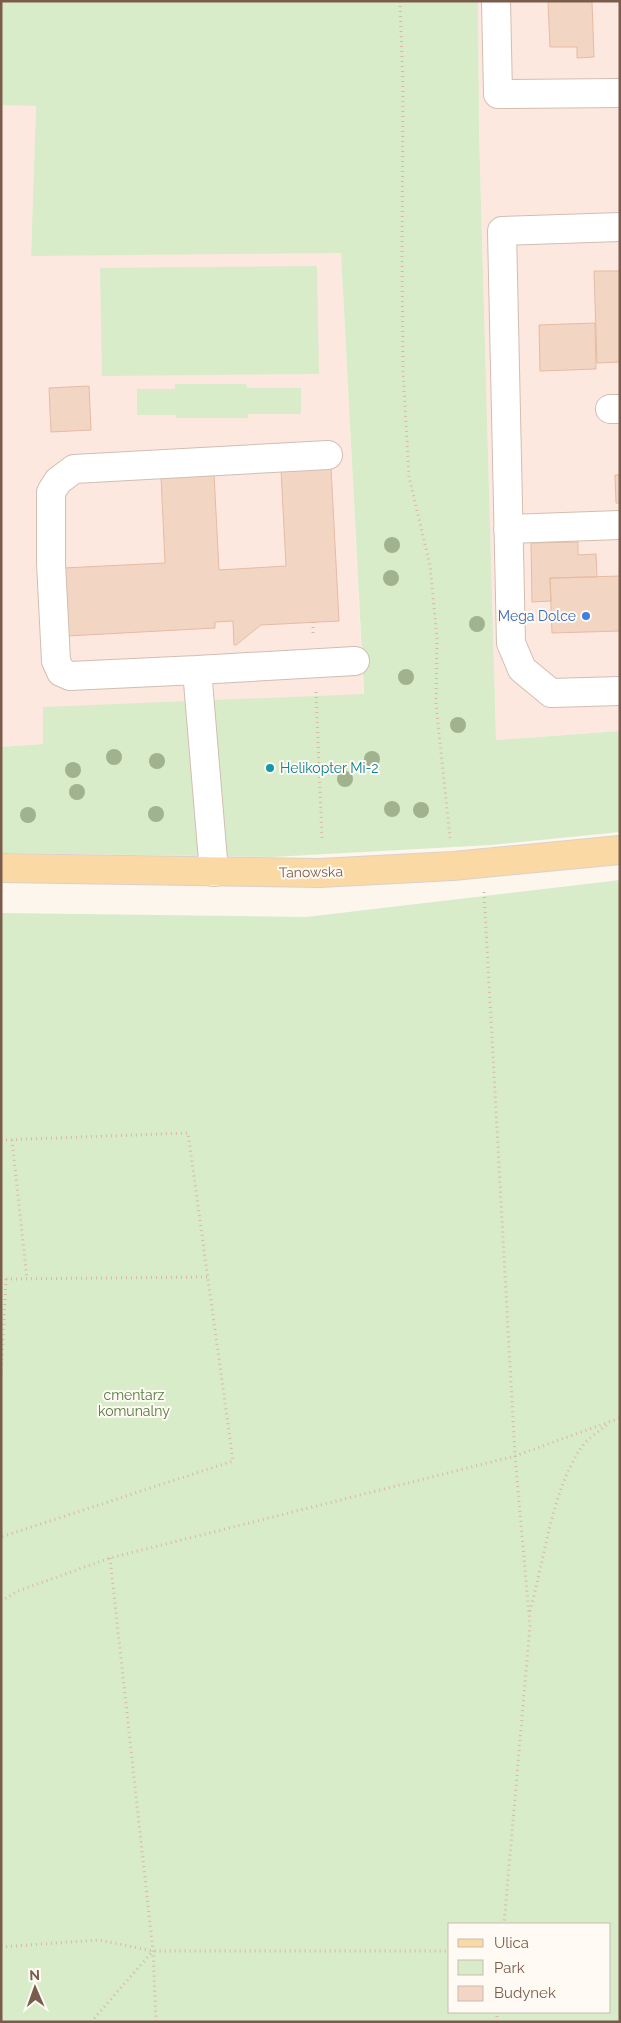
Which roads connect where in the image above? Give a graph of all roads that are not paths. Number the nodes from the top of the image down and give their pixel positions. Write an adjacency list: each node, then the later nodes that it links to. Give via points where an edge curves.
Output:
1 (496, 1): 2 (lane, via 498,94)
2 (620, 93)
3 (620, 227): 6 (lane, via 502,231)
4 (328, 455): 8 (lane, via 74,469 58,481 51,492 56,661 61,672 70,676)
5 (620, 525): 6 (lane)
6 (508, 529): 9 (lane, via 511,643 522,669 551,693)
7 (356, 661): 8 (lane)
8 (197, 670): 12 (lane)
9 (620, 691)
10 (620, 850): 12 (main road, Tanowska, via 453,866 320,873)
11 (1, 868): 12 (main road, Tanowska)
12 (214, 872)

